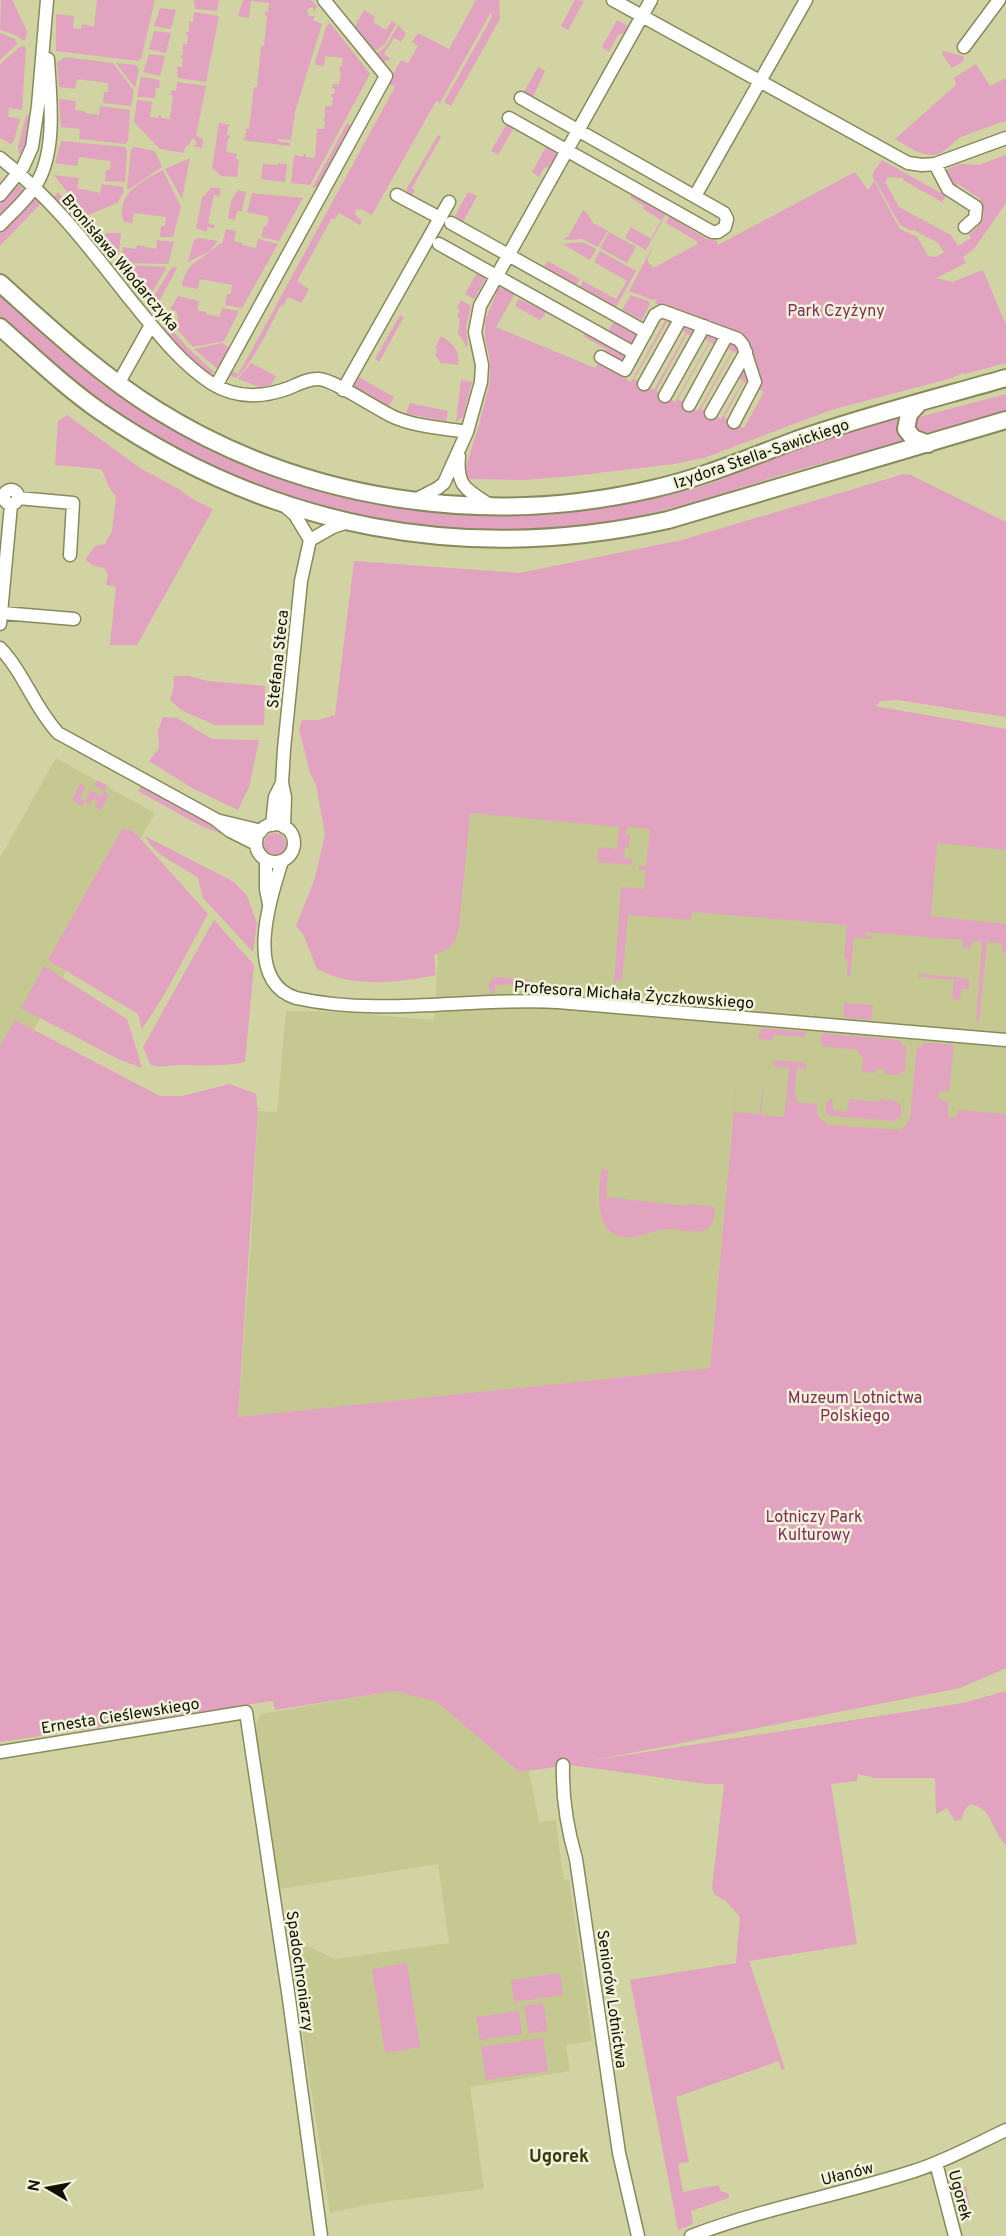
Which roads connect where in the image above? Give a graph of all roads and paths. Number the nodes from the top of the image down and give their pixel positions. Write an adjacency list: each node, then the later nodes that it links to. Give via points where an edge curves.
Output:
1 (47, 0): 8 (street)
2 (324, 0): 43 (street, via 386,76)
3 (613, 0): 7 (street)
4 (651, 0): 7 (street)
5 (806, 0): 10 (street)
6 (999, 0): 9 (street)
7 (642, 16): 10 (street); 13 (street)
8 (44, 43): 18 (street, via 32,147); 19 (street, via 48,54 50,132 42,172)
9 (964, 47)
10 (760, 82): 17 (street, via 894,157 913,164); 22 (street)
11 (521, 98): 13 (street)
12 (509, 118): 15 (street)
13 (579, 130): 15 (street); 22 (street)
14 (1006, 138): 17 (street)
15 (567, 150): 22 (street, via 712,232 723,230 727,222 724,213); 28 (street)
16 (0, 158): 18 (street, Bronisława Włodarczyka)
17 (939, 163): 26 (street, via 948,189 976,207 975,218)
18 (18, 174): 19 (street, Bronisława Włodarczyka); 20 (street)
19 (34, 188): 25 (street); 32 (street, Bronisława Włodarczyka, via 68,221)
20 (0, 195)
21 (397, 195): 24 (street)
22 (695, 196)
23 (449, 202): 24 (street)
24 (446, 221): 28 (street); 44 (street)
25 (0, 225)
26 (965, 227)
27 (439, 244): 29 (street)
28 (509, 255): 29 (street); 35 (street)
29 (496, 276): 38 (street); 51 (street, via 476,320 482,373)
30 (0, 283): 41 (main road, Izydora Stella-Sawickiego)
31 (681, 318): 33 (street); 35 (street, via 660,312); 42 (street)
32 (151, 325): 41 (street); 43 (street, Bronisława Włodarczyka, via 177,355)
33 (704, 326): 36 (street); 45 (street)
34 (0, 327): 56 (main road, Izydora Stella-Sawickiego, via 57,378 135,434 223,481)
35 (646, 332): 38 (street)
36 (727, 335): 37 (street, via 740,341); 47 (street)
37 (746, 352): 48 (street); 50 (street, via 755,382)
38 (634, 353): 39 (street, via 625,370)
39 (601, 357)
40 (1006, 378): 46 (main road, Izydora Stella-Sawickiego)
41 (118, 384): 55 (main road, Izydora Stella-Sawickiego, via 179,423 245,455 327,484)
42 (644, 384)
43 (216, 386): 44 (street, via 259,396 320,379)
44 (343, 390): 51 (street, via 413,424)
45 (665, 396)
46 (920, 402): 52 (main road, via 909,414 906,429 912,438); 57 (main road, Izydora Stella-Sawickiego, via 795,441 708,474 652,489 561,504)
47 (688, 405)
48 (711, 413)
49 (1006, 420): 52 (main road, Izydora Stella-Sawickiego)
50 (734, 422)
51 (467, 432): 53 (street)
52 (928, 444): 58 (main road, Izydora Stella-Sawickiego, via 668,520 599,533 497,540 439,537)
53 (459, 452): 55 (street, via 442,485); 57 (street, via 460,482)
54 (8, 499): 60 (street, via 73,503); 61 (street)
55 (412, 501): 57 (main road, Izydora Stella-Sawickiego)
56 (282, 504): 58 (main road, Izydora Stella-Sawickiego); 59 (street, via 295,514)
57 (493, 507)
58 (348, 522): 59 (street)
59 (310, 540): 64 (street, Stefana Steca, via 300,593 282,783 285,797)
60 (70, 555)
61 (1, 618): 62 (street)
62 (74, 619)
63 (0, 648): 64 (street, via 58,733 215,819)
64 (268, 832): 65 (street, via 257,850); 66 (street, via 292,836 293,848)
65 (266, 860): 66 (street); 67 (street, Profesora Michała Życzkowskiego)
66 (282, 861): 67 (street, Profesora Michała Życzkowskiego)
67 (269, 905): 68 (street, Profesora Michała Życzkowskiego, via 265,966 279,988 289,996 305,1000 408,1007 550,1001)
68 (1006, 1040)
69 (246, 1712): 70 (street, Ernesta Cieślewskiego); 74 (street, Spadochroniarzy)
70 (0, 1752)
71 (563, 1765): 75 (street, Seniorów Lotnictwa, via 567,1830 576,1859 619,2153)
72 (1006, 2130): 73 (street, Ułanów)
73 (936, 2163): 76 (street, Ułanów, via 757,2213); 77 (street, Ugorek)
74 (321, 2236)
75 (638, 2236)
76 (691, 2236)
77 (955, 2236)

